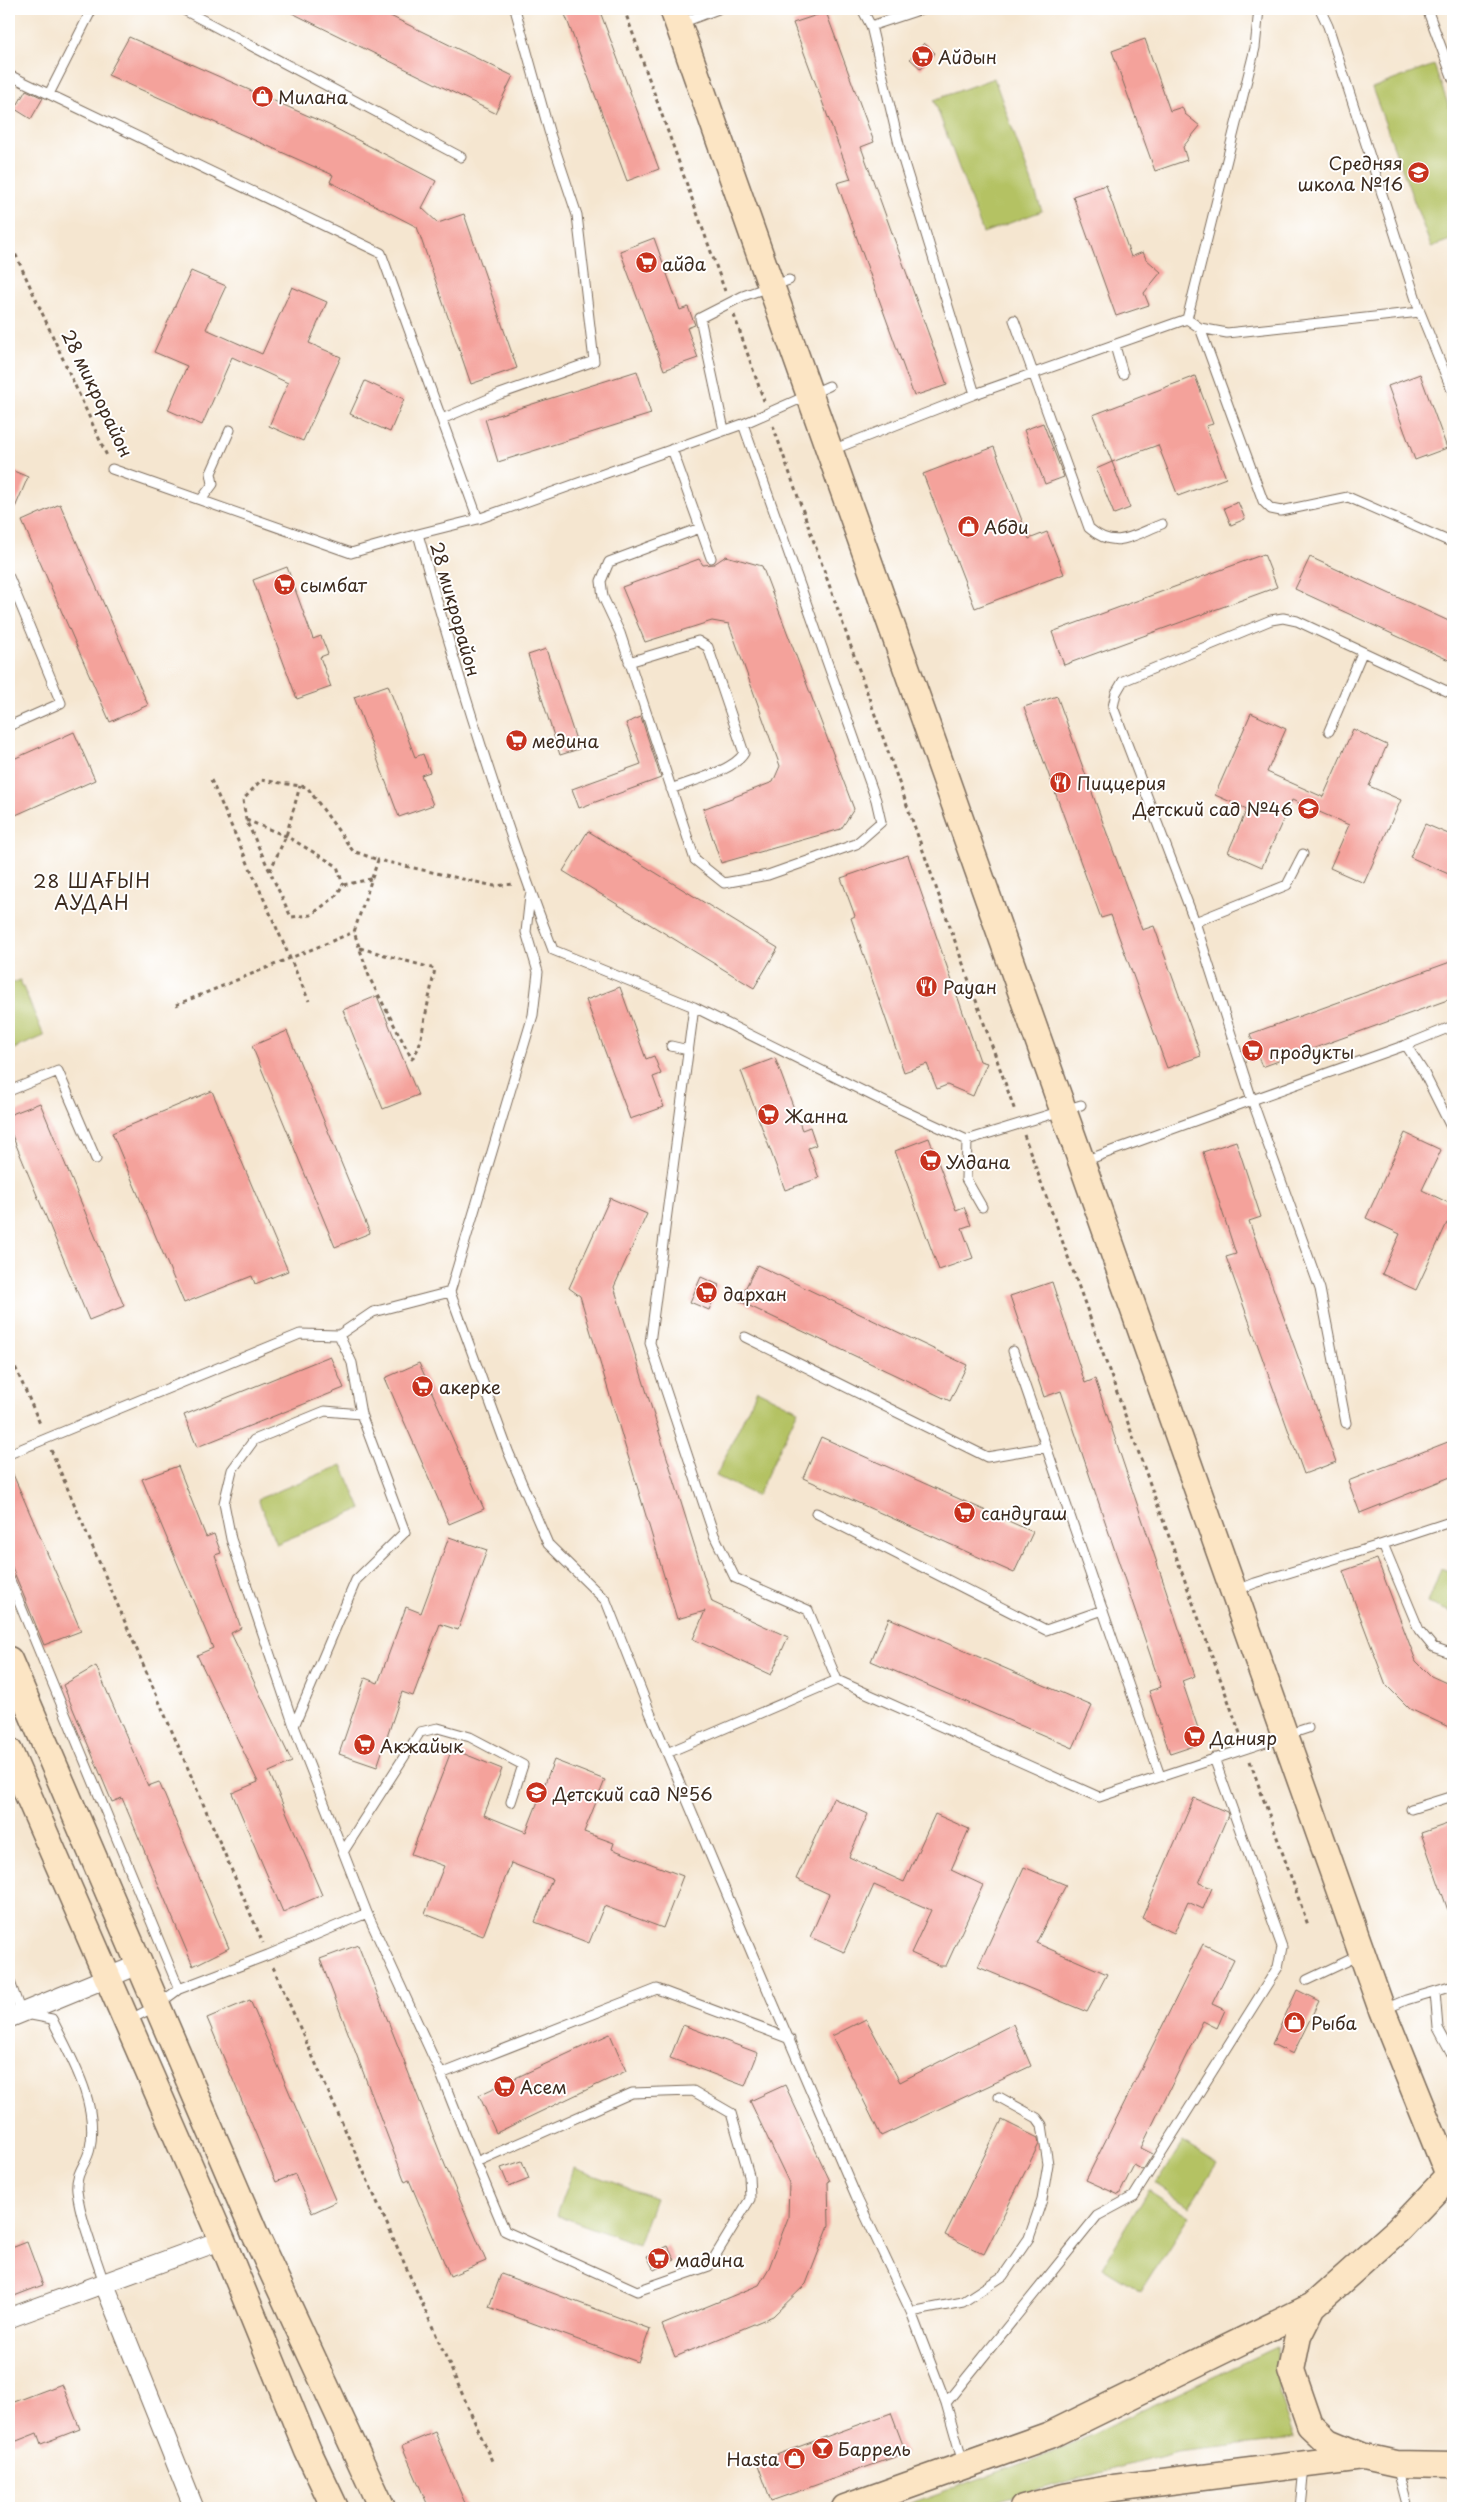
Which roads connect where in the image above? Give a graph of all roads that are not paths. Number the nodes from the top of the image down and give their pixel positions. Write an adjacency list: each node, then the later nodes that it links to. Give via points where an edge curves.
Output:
1 (92, 9): 14 (lane)
2 (182, 9): 15 (lane)
3 (515, 9): 27 (lane, via 549,130 578,215 594,361 500,394)
4 (718, 9): 10 (lane)
5 (862, 9): 11 (lane)
6 (922, 9): 11 (lane)
7 (1260, 9): 19 (lane, via 1255,48)
8 (1320, 9): 17 (lane)
9 (1427, 9): 13 (lane)
10 (676, 16): 16 (main road)
11 (871, 26): 26 (lane, via 901,153)
12 (9, 75): 14 (lane)
13 (1453, 79)
14 (50, 94): 27 (lane, via 381,253)
15 (461, 157)
16 (780, 283): 24 (main road); 30 (lane, via 729,302 700,318)
17 (1420, 312): 20 (lane, via 1227,333); 25 (lane)
18 (1014, 320): 22 (lane)
19 (1187, 320): 20 (lane); 21 (lane)
20 (1200, 328): 39 (lane, via 1264,501 1271,509 1281,511 1348,497)
21 (1114, 346): 22 (lane); 23 (lane)
22 (1034, 374): 26 (lane); 36 (lane, via 1089,528 1100,538 1117,541)
23 (1123, 374)
24 (819, 390): 28 (lane); 32 (main road)
25 (1453, 393)
26 (975, 394): 32 (lane)
27 (442, 419): 35 (lane)
28 (743, 424): 30 (lane); 47 (lane, via 876,800 880,822 856,844 768,875 724,883 695,860)
29 (230, 430): 34 (lane, via 210,472 213,484)
30 (724, 430): 31 (lane)
31 (672, 449): 35 (lane); 37 (lane)
32 (830, 451): 58 (main road)
33 (112, 469): 34 (lane, 28 микрорайон)
34 (201, 500): 38 (lane, 28 микрорайон, via 351,553)
35 (478, 520): 38 (lane)
36 (1162, 524)
37 (700, 528): 40 (lane); 43 (lane, via 609,562 601,581 603,597)
38 (418, 534): 49 (lane, 28 микрорайон, via 457,674)
39 (1453, 543)
40 (711, 558)
41 (9, 577): 45 (lane, via 61,702)
42 (1362, 653): 44 (lane); 46 (lane); 50 (lane, via 1283,618 1271,620 1123,681 1116,692 1112,708)
43 (629, 662): 47 (lane); 47 (lane, via 698,641 708,647 744,753 740,759 713,773)
44 (1453, 694)
45 (9, 726)
46 (1329, 732)
47 (671, 789)
48 (1303, 854): 50 (lane, via 1287,884)
49 (531, 893): 51 (lane, 28 микрорайон, via 553,950); 64 (lane, via 526,932 538,972 533,1015)
50 (1195, 922): 57 (lane)
51 (694, 1007): 55 (lane); 60 (lane, 28 микрорайон)
52 (1453, 1026): 53 (lane)
53 (1406, 1044): 57 (lane); 59 (lane)
54 (671, 1046): 55 (lane)
55 (688, 1050): 80 (lane, via 650,1343 714,1535 735,1578 808,1610)
56 (9, 1091): 61 (lane, via 58,1071)
57 (1252, 1100): 62 (lane); 69 (lane, via 1320,1289)
58 (1072, 1108): 60 (lane); 62 (main road)
59 (1453, 1130)
60 (967, 1140): 63 (lane, via 966,1179)
61 (96, 1159)
62 (1082, 1162): 76 (main road)
63 (982, 1207)
64 (450, 1292): 65 (lane, via 372,1312); 85 (lane, via 508,1451 548,1544 606,1601)
65 (339, 1335): 68 (lane, via 352,1363); 71 (lane, via 300,1334)
66 (744, 1337): 70 (lane, via 987,1457)
67 (1013, 1351): 70 (lane)
68 (361, 1414): 82 (lane, via 405,1532 356,1580); 82 (lane, via 325,1411 254,1440 232,1470 224,1503 231,1539)
69 (1346, 1423)
70 (1046, 1448): 77 (lane)
71 (9, 1454)
72 (816, 1513): 77 (lane, via 1046,1630)
73 (1453, 1521): 74 (lane)
74 (1384, 1544): 76 (lane); 78 (lane, via 1419,1630 1433,1647)
75 (9, 1578): 99 (lane)
76 (1234, 1592): 83 (main road)
77 (1102, 1610): 87 (lane)
78 (1453, 1654)
79 (9, 1660): 81 (main road)
80 (837, 1680): 85 (lane); 87 (lane, via 1098,1796)
81 (15, 1692): 94 (main road)
82 (294, 1726): 91 (lane)
83 (1297, 1732): 86 (lane); 93 (main road)
84 (9, 1751): 95 (main road)
85 (668, 1753): 105 (lane)
86 (1214, 1758): 87 (lane); 116 (lane, via 1282,1947 1278,1967 1134,2196 1098,2216)
87 (1160, 1776)
88 (1453, 1796): 90 (lane)
89 (511, 1802): 91 (lane, via 523,1765 470,1737 438,1728 420,1732)
90 (1411, 1809)
91 (343, 1852): 92 (lane)
92 (368, 1913): 99 (lane); 107 (lane)
93 (1362, 1954): 97 (lane); 102 (main road)
94 (138, 1965): 95 (street); 101 (main road)
95 (107, 1978): 103 (street); 104 (main road)
96 (9, 1979): 103 (lane)
97 (1307, 1980)
98 (1453, 1986): 100 (lane)
99 (178, 1989): 101 (lane)
100 (1435, 1992): 102 (lane); 106 (lane, via 1438,2028)
101 (156, 2006): 104 (lane); 124 (main road)
102 (1382, 2010): 110 (main road)
103 (15, 2015): 112 (lane, via 52,2019 76,2067 91,2113 90,2149 79,2172 77,2191)
104 (126, 2021): 111 (main road)
105 (790, 2039): 107 (lane, via 657,1989); 114 (lane, via 856,2196)
106 (1453, 2056)
107 (441, 2074): 109 (lane)
108 (999, 2097): 114 (lane, via 1037,2118 1042,2126 1048,2164 1042,2200 1029,2238 1003,2276 963,2302)
109 (476, 2162): 109 (lane, via 505,2230 637,2290 709,2266 750,2199 749,2175 730,2113 693,2091 632,2094)
110 (1451, 2174): 113 (main road, via 1399,2229)
111 (222, 2240): 112 (street); 123 (main road, via 308,2452)
112 (104, 2283): 115 (street); 122 (street)
113 (1313, 2306): 117 (main road, via 1298,2336 1291,2370 1310,2425 1328,2442); 121 (main road, via 1050,2435)
114 (911, 2312): 116 (lane)
115 (9, 2318)
116 (946, 2403): 121 (lane)
117 (1364, 2457): 118 (main road); 119 (main road)
118 (1304, 2464): 126 (main road); 127 (lane)
119 (1396, 2464): 120 (main road); 128 (lane)
120 (1453, 2465)
121 (964, 2466): 125 (main road)
122 (194, 2508)
123 (335, 2508)
124 (382, 2508)
125 (845, 2508)
126 (1023, 2508)
127 (1300, 2508)
128 (1408, 2508)

